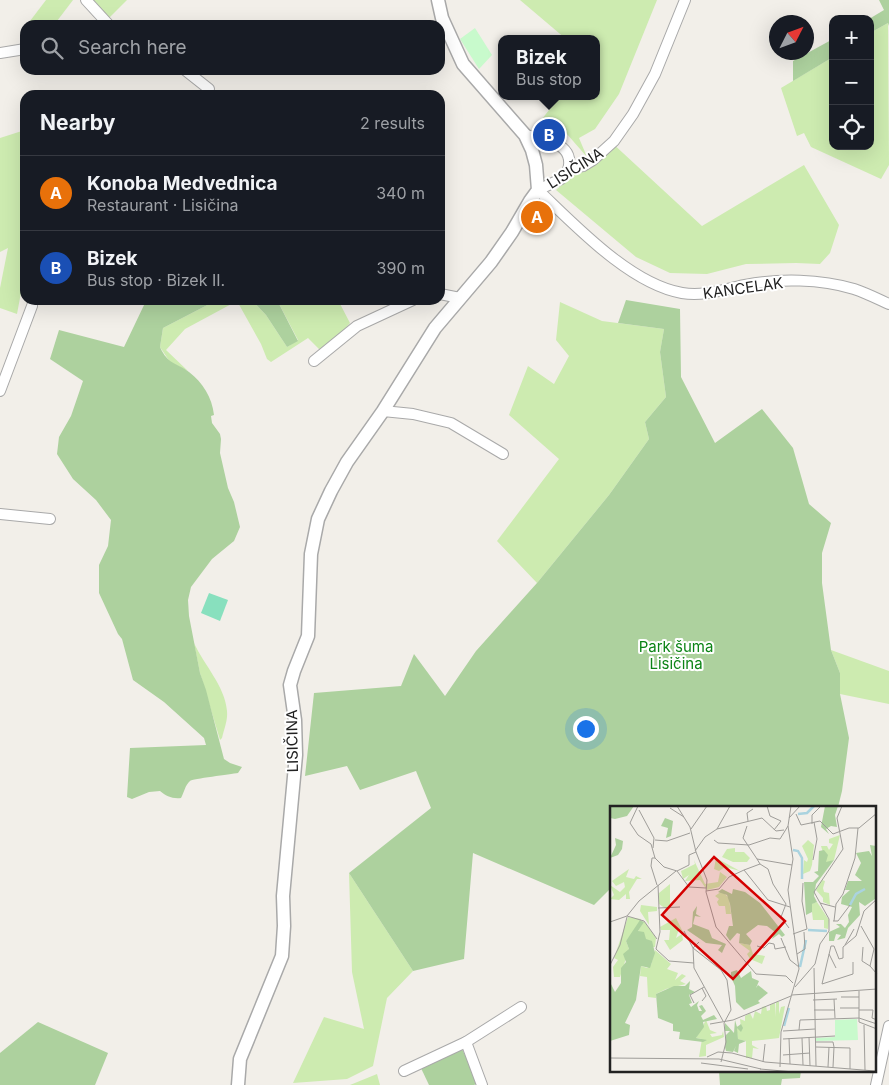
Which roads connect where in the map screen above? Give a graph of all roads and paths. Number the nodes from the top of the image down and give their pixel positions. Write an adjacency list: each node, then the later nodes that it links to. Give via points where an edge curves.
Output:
1 (86, 0): 4 (street)
2 (438, 0): 5 (street)
3 (686, 0): 12 (street, LISIČINA, via 655,74 633,114 604,151 583,166)
4 (104, 20)
5 (443, 20)
6 (445, 25): 11 (street, via 463,64)
7 (20, 50): 8 (street)
8 (0, 53)
9 (192, 75): 10 (street)
10 (209, 88)
11 (525, 135): 12 (street, via 557,143 569,157); 13 (street, via 536,165)
12 (568, 170): 13 (street, LISIČINA, via 561,179)
13 (538, 190): 15 (street, LISIČINA, via 491,262); 16 (street, KANCELAK, via 595,243 636,273 662,287 682,293 703,294 753,284 811,281 853,289)
14 (445, 295): 15 (street)
15 (460, 298): 21 (street, LISIČINA, via 435,328)
16 (889, 304)
17 (402, 305): 19 (street, via 357,326)
18 (32, 306): 20 (street)
19 (314, 361)
20 (0, 391)
21 (383, 411): 22 (street, via 451,422); 29 (street, LISIČINA, via 336,481 318,519 312,545 308,636 290,684 296,755 283,896 282,956 240,1059)
22 (503, 454)
23 (0, 514): 24 (street)
24 (50, 519)
25 (521, 1007): 27 (street)
26 (889, 1026): 31 (street)
27 (466, 1042): 28 (street); 30 (street)
28 (404, 1071)
29 (238, 1085)
30 (482, 1085)
31 (876, 1085)

